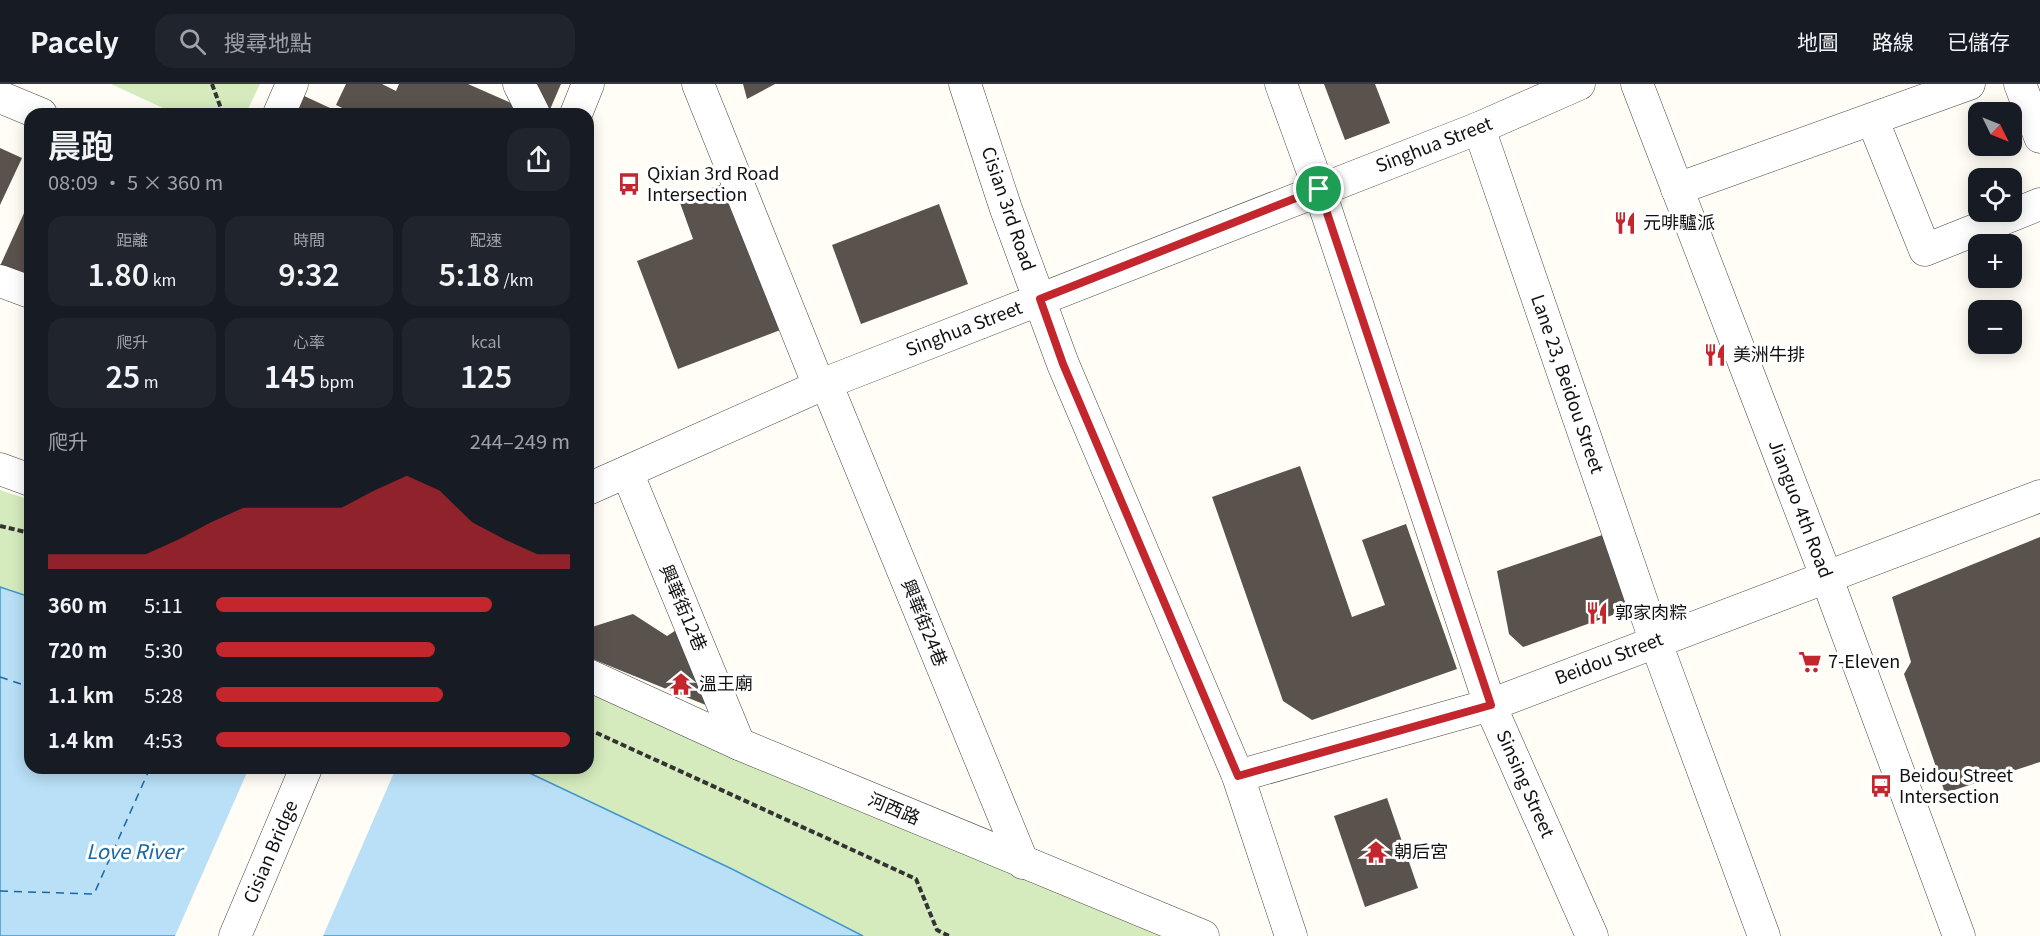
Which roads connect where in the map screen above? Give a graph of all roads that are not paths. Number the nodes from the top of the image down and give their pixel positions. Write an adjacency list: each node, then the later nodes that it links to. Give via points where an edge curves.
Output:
1 (292, 84): 14 (street)
2 (588, 84): 16 (street)
3 (698, 84): 26 (street)
4 (715, 84): 26 (street)
5 (965, 84): 25 (street, Cisian 3rd Road)
6 (1281, 84): 20 (street, Sinsing Street)
7 (1579, 84): 18 (street, Singhua Street)
8 (1637, 84): 21 (street, Jianguo 4th Road)
9 (1969, 84): 17 (street)
10 (2020, 84): 19 (street)
11 (518, 85): 15 (street)
12 (0, 97): 13 (street)
13 (27, 108)
14 (282, 108)
15 (531, 108)
16 (578, 108)
17 (1873, 121): 21 (street); 22 (street, via 1925,250)
18 (1479, 128): 20 (street, Singhua Street); 32 (street, Lane 23, Beidou Street)
19 (2040, 137)
20 (1319, 189): 25 (street, Singhua Street); 34 (street, Sinsing Street)
21 (1677, 189): 31 (street, Jianguo 4th Road)
22 (2040, 204)
23 (0, 281): 24 (street)
24 (24, 290)
25 (1040, 299): 26 (street, Singhua Street); 37 (street, Cisian 3rd Road, via 1063,364)
26 (826, 382): 28 (street, Singhua Street); 38 (street, 興華街24巷)
27 (0, 469): 29 (street)
28 (603, 475): 35 (street, 興華街12巷)
29 (24, 478)
30 (2040, 496): 31 (street, Beidou Street)
31 (1826, 576): 32 (street, Beidou Street); 44 (street, Jianguo 4th Road)
32 (1655, 640): 34 (street, Beidou Street); 43 (street)
33 (594, 678): 35 (street, 河西路)
34 (1491, 705): 37 (street, Beidou Street); 42 (street, Sinsing Street)
35 (740, 744): 38 (street, 河西路)
36 (303, 774): 39 (street, Cisian Bridge)
37 (1238, 776): 41 (street, Cisian 3rd Road)
38 (1023, 862): 40 (street, 河西路)
39 (235, 936)
40 (1203, 936)
41 (1292, 936)
42 (1592, 936)
43 (1764, 936)
44 (1959, 936)

